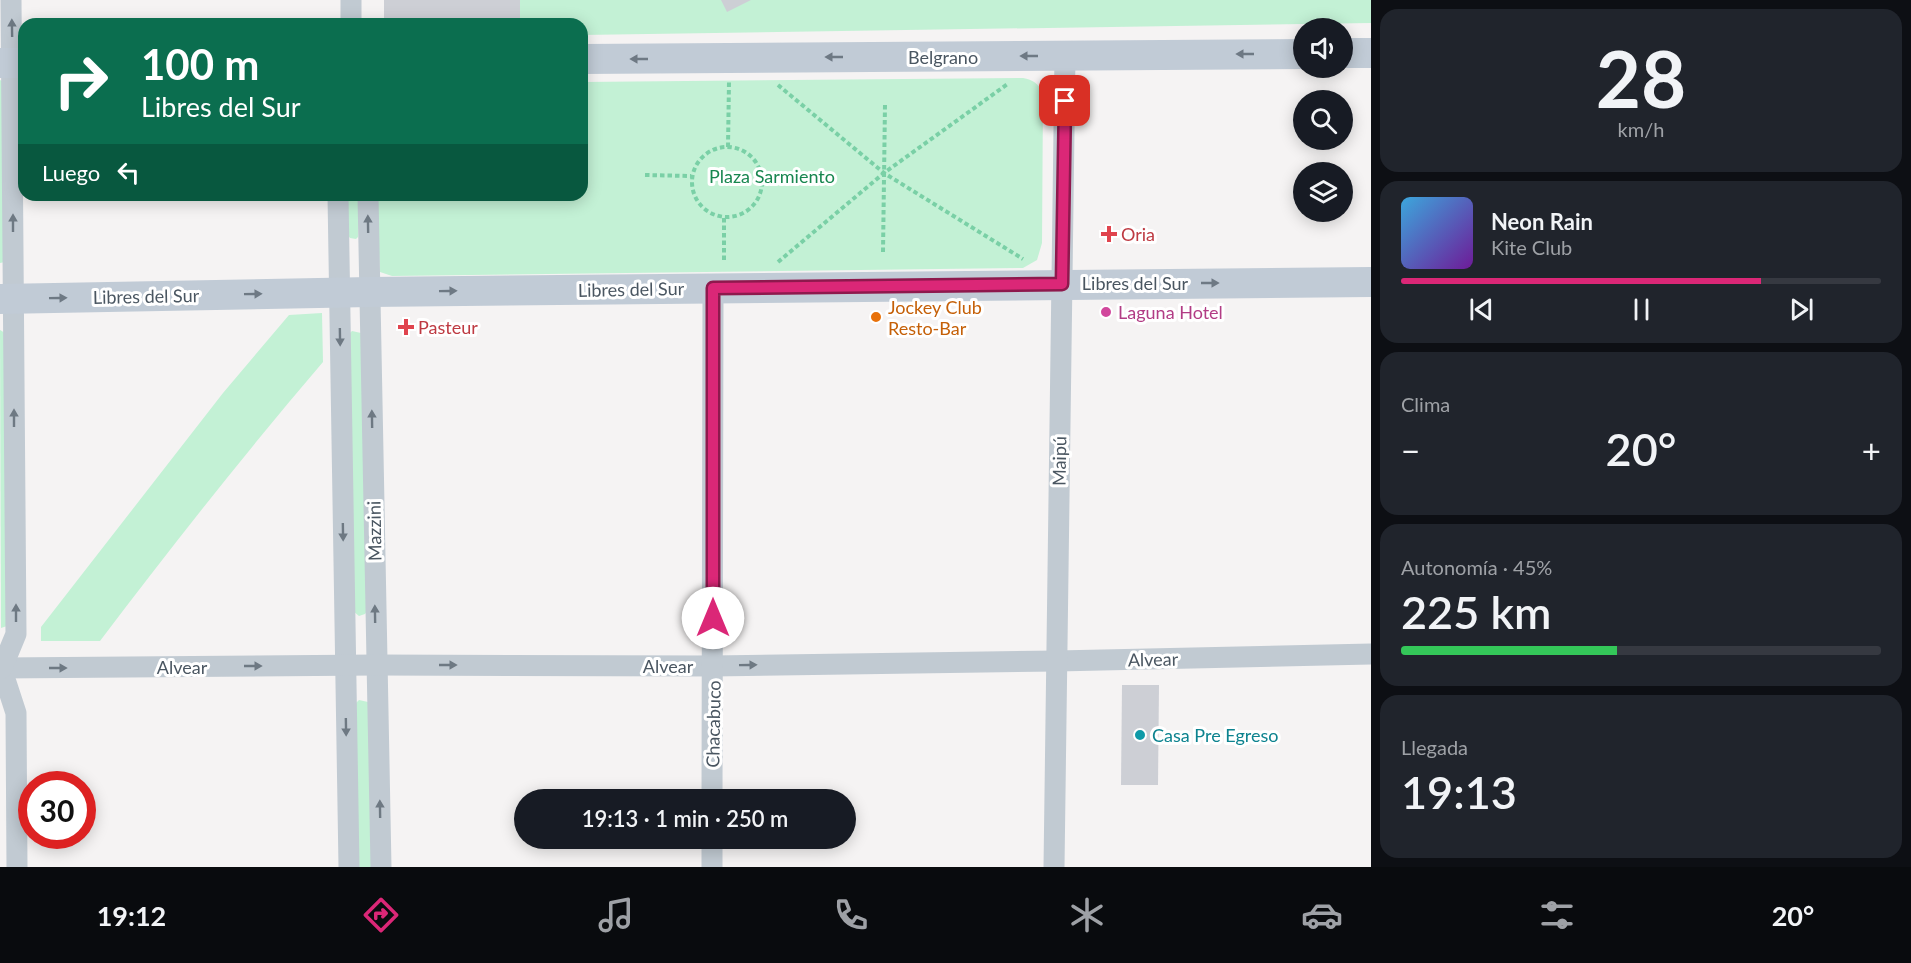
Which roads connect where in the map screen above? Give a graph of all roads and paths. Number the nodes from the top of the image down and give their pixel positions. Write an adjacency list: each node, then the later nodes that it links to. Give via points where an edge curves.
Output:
1 (11, 0): 10 (street, one-way to 1)
2 (351, 0): 3 (street)
3 (351, 18)
4 (1353, 53): 5 (main road)
5 (1371, 53)
6 (1293, 54): 7 (main road, Belgrano, one-way to 7)
7 (1056, 56): 8 (main road, Belgrano, one-way to 8); 13 (path); 21 (street, Maipú)
8 (738, 58): 9 (main road, Belgrano, one-way to 9); 12 (path); 13 (path)
9 (588, 59)
10 (12, 63): 25 (street, one-way to 10)
11 (885, 104): 13 (path)
12 (728, 147): 15 (path, via 702,156); 18 (path, via 754,159 762,181 761,193 747,212)
13 (884, 173): 19 (path); 21 (path); 22 (path)
14 (645, 176): 15 (path)
15 (691, 176): 18 (path, via 691,188 702,208)
16 (338, 201): 23 (street, Mazzini)
17 (368, 201): 24 (street, Mazzini, one-way to 17)
18 (724, 218): 22 (path)
19 (884, 252)
20 (1371, 282): 21 (main road, Libres del Sur, one-way to 20)
21 (1062, 284): 22 (main road, Libres del Sur); 27 (street, Maipú)
22 (728, 288): 24 (main road, Libres del Sur, one-way to 22); 30 (street, Chacabuco)
23 (339, 292): 24 (main road, Libres del Sur); 25 (main road, Libres del Sur, one-way to 23); 28 (street, Mazzini, one-way to 28)
24 (370, 292): 29 (street, Mazzini, one-way to 24)
25 (7, 299): 31 (street, one-way to 25, via 16,634)
26 (1371, 654): 27 (street, Alvear)
27 (1057, 661): 30 (street, Alvear, one-way to 27); 38 (street, Maipú)
28 (345, 665): 29 (street, Alvear); 31 (street, Alvear, one-way to 28); 35 (street, Mazzini, one-way to 35)
29 (376, 665): 30 (street, Alvear, one-way to 30); 36 (street, Mazzini, one-way to 29)
30 (714, 666): 32 (street, Chacabuco)
31 (1, 667): 34 (street, via 16,713)
32 (712, 789)
33 (712, 849): 37 (street)
34 (17, 867)
35 (349, 867)
36 (381, 867)
37 (712, 867)
38 (1054, 867)

